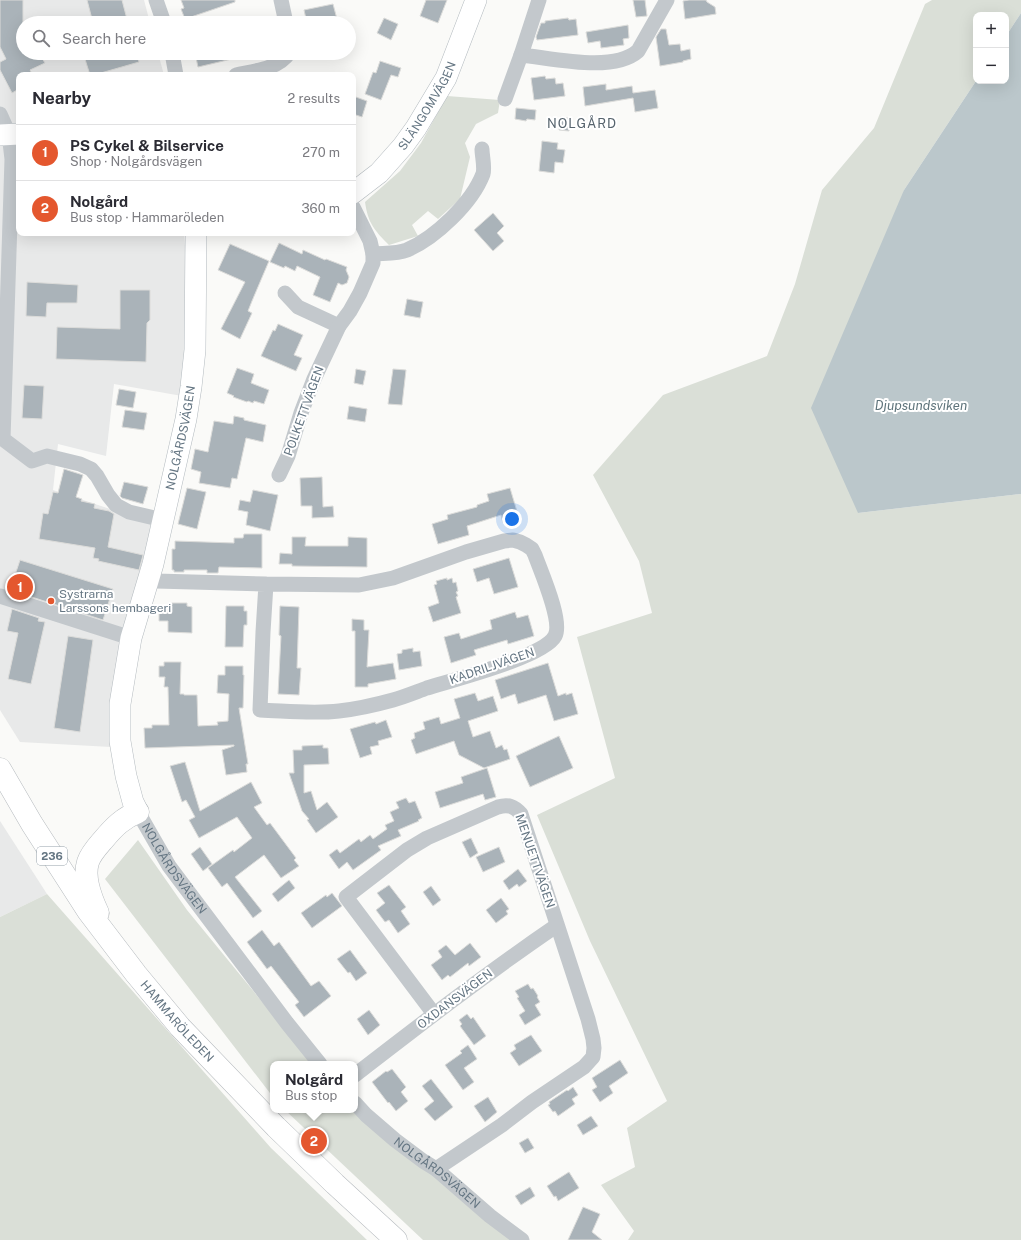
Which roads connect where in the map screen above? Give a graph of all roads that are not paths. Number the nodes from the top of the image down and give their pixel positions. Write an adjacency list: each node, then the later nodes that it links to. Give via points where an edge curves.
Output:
1 (156, 0): 6 (street)
2 (281, 0): 7 (street)
3 (476, 0): 17 (street, SLÄNGOMVÄGEN, via 446,78 416,128 380,173)
4 (539, 0): 8 (street)
5 (667, 0): 8 (street, via 638,51 627,58 601,63)
6 (162, 16)
7 (284, 16)
8 (521, 55): 13 (street)
9 (173, 60): 11 (street)
10 (283, 60): 12 (street)
11 (175, 72)
12 (249, 72)
13 (505, 99)
14 (0, 114): 15 (street)
15 (9, 134): 24 (street, via 12,159 3,439 32,462 47,456 91,469 116,505 129,512)
16 (482, 149): 20 (street, via 483,172 474,190 458,211 430,237 406,251)
17 (356, 191)
18 (356, 212): 20 (street)
19 (196, 236): 24 (street, NOLGÅRDSVÄGEN, via 195,350 192,387)
20 (373, 254): 22 (street, POLKETTVÄGEN, via 373,263 360,293)
21 (285, 293): 22 (street, via 298,307)
22 (339, 326): 23 (street, POLKETTVÄGEN, via 314,379)
23 (279, 475)
24 (163, 520): 25 (street, NOLGÅRDSVÄGEN)
25 (149, 579): 26 (street, KADRILJVÄGEN); 28 (street, NOLGÅRDSVÄGEN)
26 (266, 584): 26 (street, KADRILJVÄGEN, via 260,710 338,711 395,700 534,652 546,646 557,631 554,608 535,555 532,549 514,540 466,552 393,578 359,585)
27 (0, 596): 28 (street)
28 (131, 638): 30 (street, NOLGÅRDSVÄGEN, via 120,704 120,741 126,776)
29 (0, 769): 32 (main road, HAMMARÖLEDEN / 236, via 60,869)
30 (138, 812): 32 (main road, 236, via 116,825 93,852 88,862 86,875 89,887); 34 (street, NOLGÅRDSVÄGEN, via 169,866)
31 (556, 926): 33 (street, OXDANSVÄGEN); 33 (street, MENUETTVÄGEN, via 538,863 521,814 516,809 510,806 498,807 427,838 407,850 346,897); 37 (street, MENUETTVÄGEN, via 590,1025 593,1057 584,1067)
32 (110, 939): 38 (main road, HAMMARÖLEDEN / 236, via 180,1027 230,1080 335,1184)
33 (434, 1014): 35 (street, OXDANSVÄGEN)
34 (318, 1061)
35 (358, 1073)
36 (358, 1106): 37 (street, NOLGÅRDSVÄGEN, via 395,1140)
37 (436, 1169): 39 (street, NOLGÅRDSVÄGEN)
38 (396, 1240)
39 (522, 1240)

